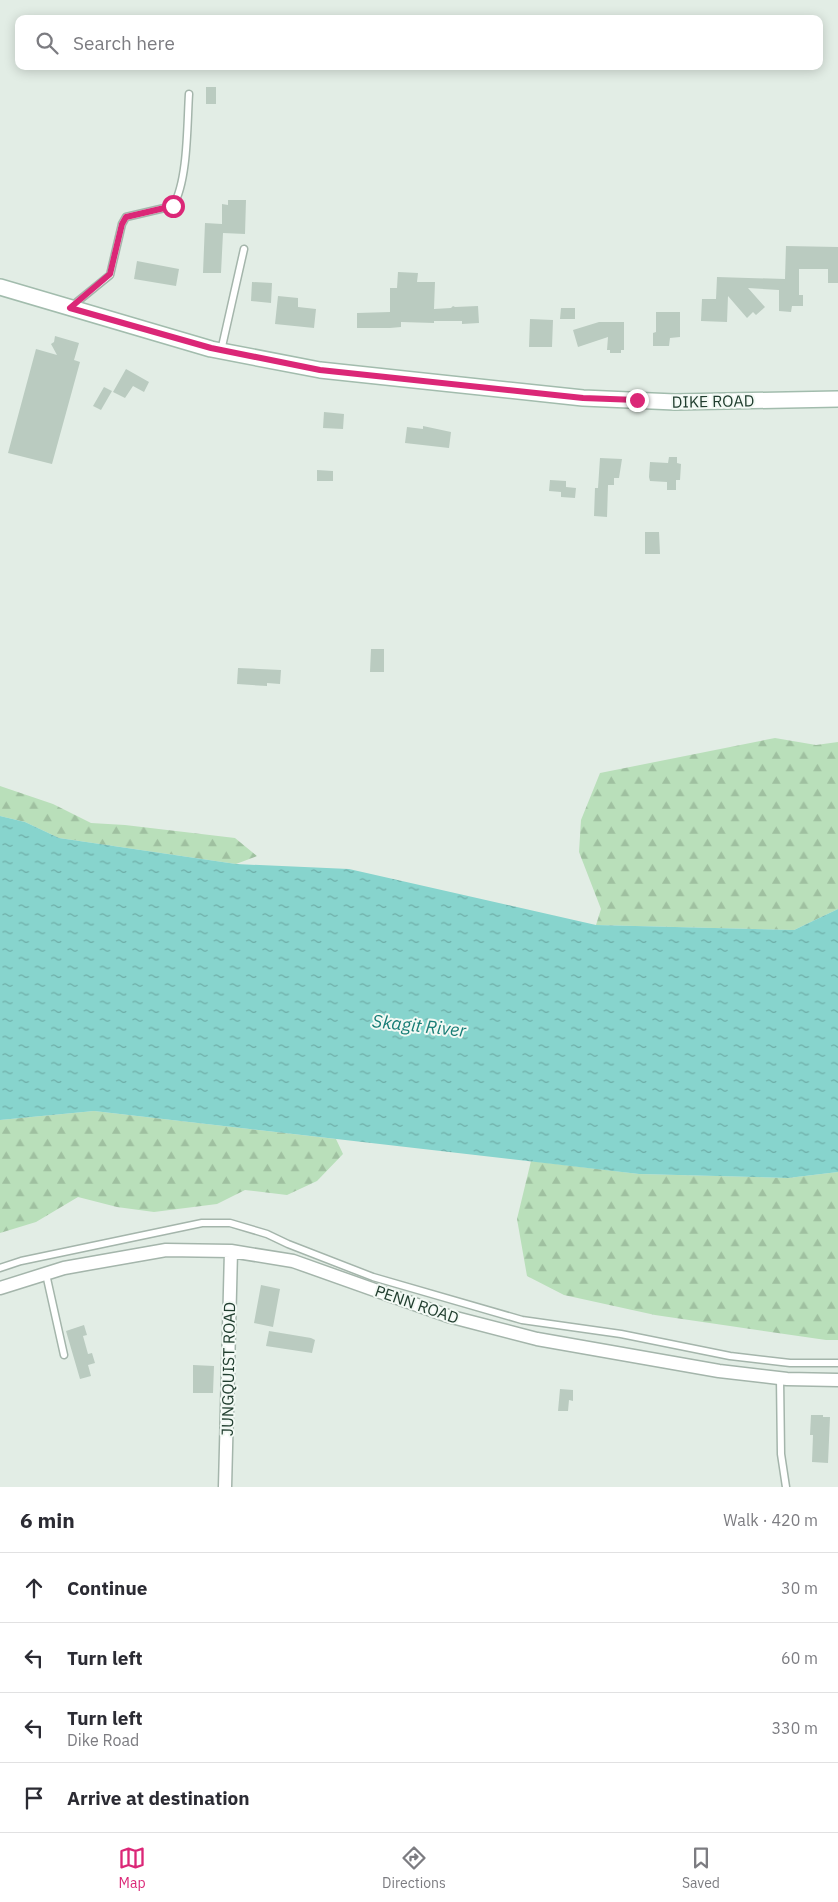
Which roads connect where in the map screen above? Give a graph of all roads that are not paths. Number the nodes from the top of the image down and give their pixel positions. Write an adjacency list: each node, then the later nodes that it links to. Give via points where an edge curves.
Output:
1 (189, 94): 4 (lane, via 183,171 173,206 126,217 110,274)
2 (244, 249): 5 (lane)
3 (0, 287): 4 (street, DIKE ROAD)
4 (70, 308): 5 (street, DIKE ROAD)
5 (221, 351): 6 (street, DIKE ROAD, via 320,370 583,398 675,402)
6 (838, 399)
7 (231, 1251): 9 (street, PENN ROAD, via 166,1250); 13 (street, PENN ROAD, via 293,1261 448,1316 537,1339 719,1371); 15 (street, JUNGQUIST ROAD)
8 (0, 1268): 12 (lane, via 202,1222 230,1223 267,1234 373,1277 522,1320 621,1334 730,1356 790,1363)
9 (46, 1274): 10 (street, PENN ROAD); 11 (lane)
10 (0, 1288)
11 (64, 1355)
12 (838, 1363)
13 (780, 1378): 14 (street, PENN ROAD); 16 (lane, via 781,1454)
14 (838, 1380)
15 (225, 1487)
16 (786, 1487)

